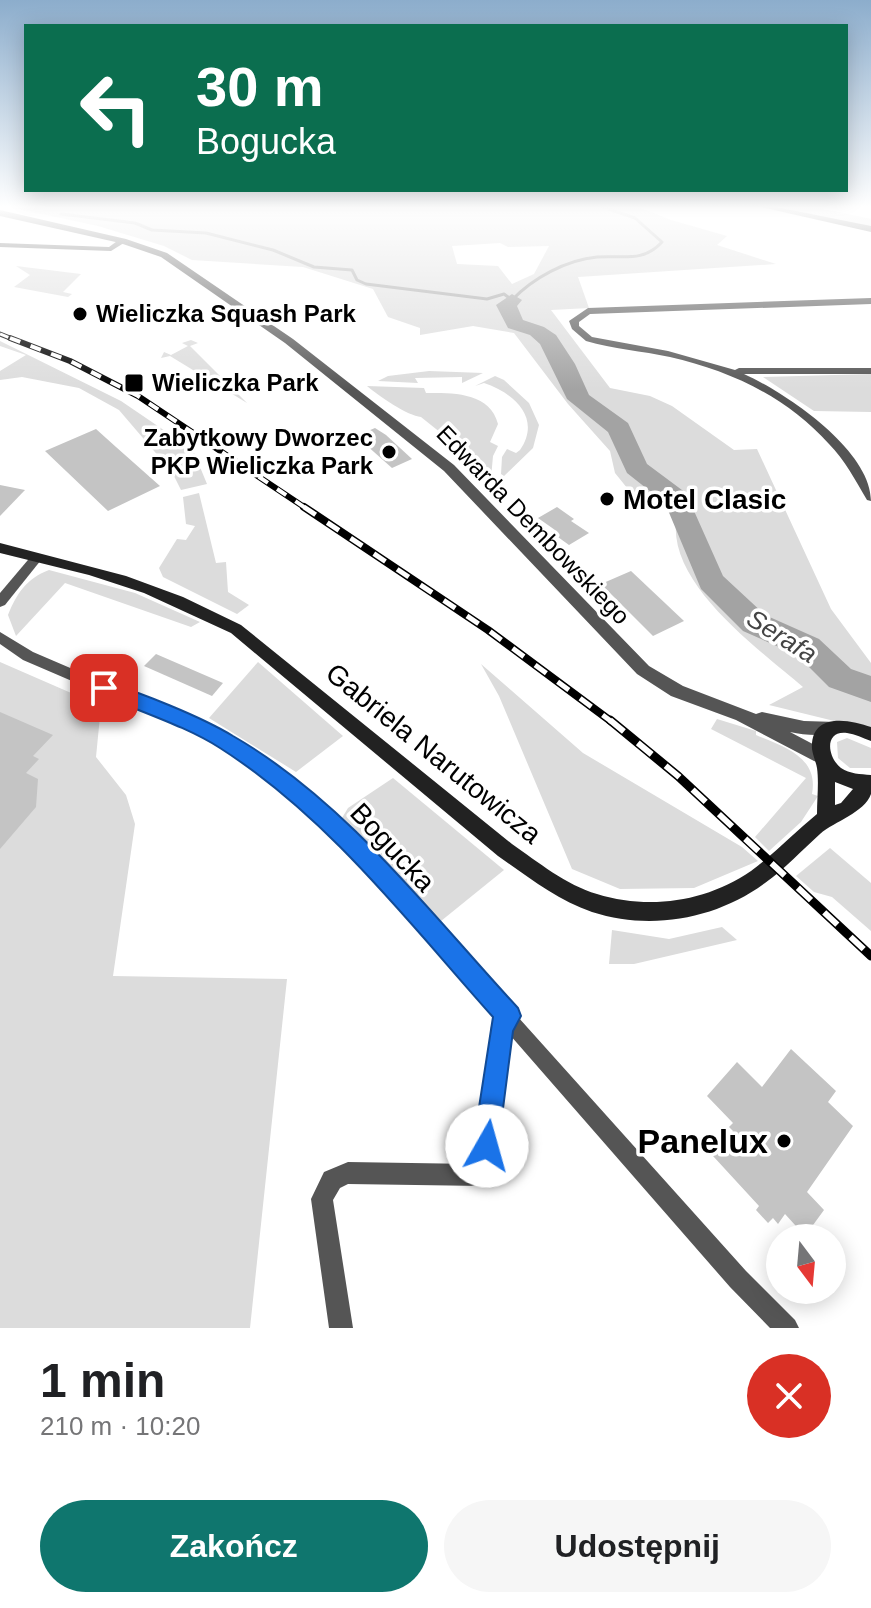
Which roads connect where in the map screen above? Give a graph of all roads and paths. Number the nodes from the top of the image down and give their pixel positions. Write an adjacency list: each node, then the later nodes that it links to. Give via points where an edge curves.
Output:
1 (184, 267): 12 (street, Edwarda Dembowskiego, via 289,341 449,468 643,670 677,691)
2 (871, 301): 3 (street, via 588,311 574,321 589,339)
3 (735, 371): 4 (street); 5 (street, via 817,421)
4 (871, 371)
5 (857, 469): 6 (street); 7 (street)
6 (871, 469)
7 (871, 497)
8 (0, 548): 9 (main road, Gabriela Narutowicza)
9 (37, 557): 10 (street); 17 (main road, Gabriela Narutowicza, via 139,583 236,629 505,850 552,883 594,903 635,911 678,911 719,899 758,877)
10 (0, 602)
11 (0, 637): 18 (street, Bogucka, via 21,653 246,754 345,837)
12 (742, 715): 13 (street, Edwarda Dembowskiego, via 804,728); 15 (street, Edwarda Dembowskiego)
13 (831, 727): 14 (main road, via 852,726); 15 (main road, via 819,739)
14 (871, 734)
15 (823, 760): 16 (main road, via 845,779); 17 (main road)
16 (870, 783): 17 (main road, Gabriela Narutowicza, via 847,809)
17 (826, 817)
18 (509, 1016): 19 (street, via 501,1026 483,1175 348,1173 332,1180 322,1199); 20 (street, Bogucka)
19 (341, 1328)
20 (787, 1328)

